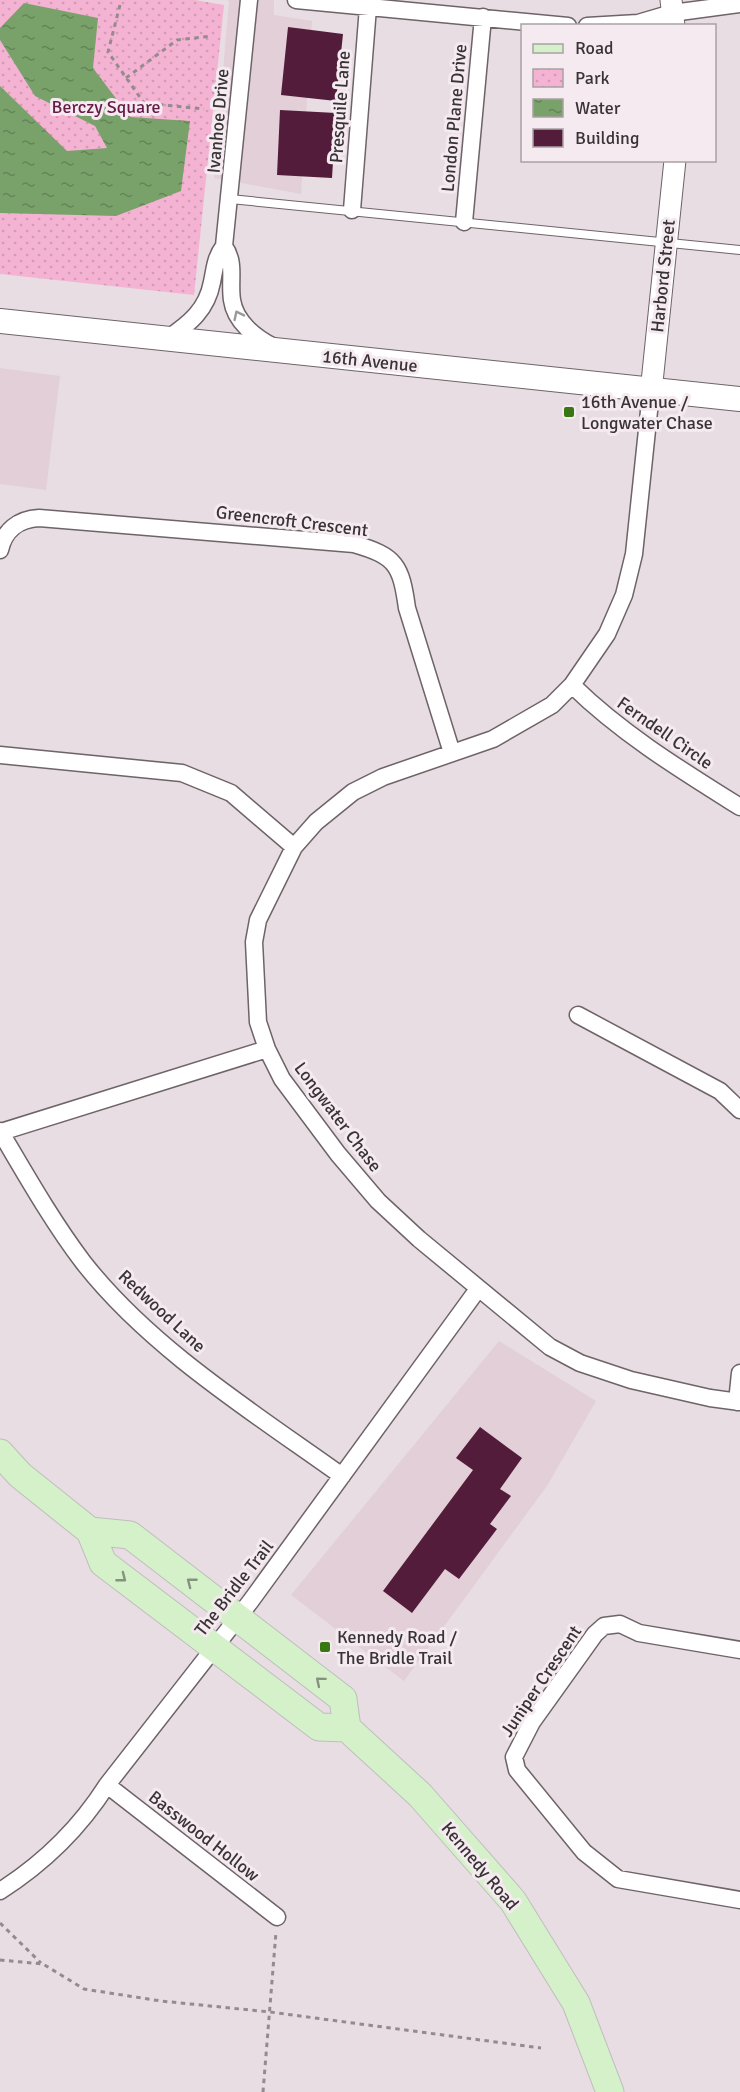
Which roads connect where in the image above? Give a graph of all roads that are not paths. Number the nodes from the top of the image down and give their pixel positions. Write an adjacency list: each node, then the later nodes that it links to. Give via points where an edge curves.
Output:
1 (249, 0): 10 (street, Ivanhoe Drive)
2 (296, 0): 4 (street)
3 (740, 4): 5 (street)
4 (368, 7): 6 (street); 11 (street, Presquile Lane)
5 (672, 13): 8 (street)
6 (483, 17): 7 (street); 12 (street, London Plane Drive)
7 (549, 24)
8 (612, 24)
9 (675, 162): 13 (street, Harbord Street)
10 (230, 200): 11 (lane); 14 (street, Ivanhoe Drive)
11 (352, 210): 12 (lane)
12 (464, 222): 13 (lane)
13 (667, 243): 15 (lane); 19 (street, Harbord Street)
14 (224, 246): 17 (street, Ivanhoe Drive, via 216,258 204,304 192,322); 18 (street, Ivanhoe Drive, one-way to 14, via 263,342 242,323 232,302 231,257)
15 (740, 249)
16 (0, 321): 17 (main road, 16th Avenue)
17 (167, 339): 18 (main road, 16th Avenue)
18 (282, 352): 19 (main road, 16th Avenue)
19 (651, 392): 20 (main road, 16th Avenue); 22 (street, Longwater Chase, via 639,515 624,595 607,634)
20 (740, 399)
21 (0, 550): 23 (street, Greencroft Crescent, via 6,532 27,519 39,518 354,544 389,556 404,583 407,608)
22 (572, 685): 23 (street, Longwater Chase, via 552,705 493,739); 25 (street, Ferndell Circle, via 657,755)
23 (452, 753): 26 (street, Longwater Chase, via 353,792 316,822)
24 (0, 755): 26 (street, via 182,773 231,793)
25 (740, 807)
26 (294, 847): 28 (street, Longwater Chase, via 258,920 254,942 258,1022)
27 (578, 1015): 29 (street, via 720,1090)
28 (267, 1049): 30 (street, Redwood Lane); 31 (street, Longwater Chase, via 307,1114 378,1200)
29 (740, 1110)
30 (0, 1132): 35 (street, Redwood Lane, via 84,1262 129,1311 236,1401)
31 (478, 1289): 33 (street, Longwater Chase, via 550,1347 580,1364 650,1385); 35 (street, The Bridle Trail)
32 (740, 1373): 33 (street)
33 (738, 1402)
34 (0, 1453): 36 (main road, via 20,1475)
35 (342, 1476): 37 (street, The Bridle Trail)
36 (90, 1531): 37 (main road, one-way to 36, via 130,1535); 38 (main road, one-way to 38, via 103,1563)
37 (237, 1618): 38 (street, The Bridle Trail); 40 (main road, one-way to 37, via 343,1700)
38 (212, 1647): 40 (main road, via 319,1727); 41 (street, The Bridle Trail)
39 (740, 1650): 43 (street, Juniper Crescent, via 639,1633 620,1624 604,1626 532,1722 514,1756 517,1770 584,1852 618,1879)
40 (347, 1728): 45 (main road, Kennedy Road, via 420,1795 513,1901 576,2003)
41 (107, 1785): 42 (street, The Bridle Trail, via 88,1815 66,1839); 44 (street, Basswood Hollow)
42 (0, 1891)
43 (740, 1900)
44 (277, 1917)
45 (610, 2092)

